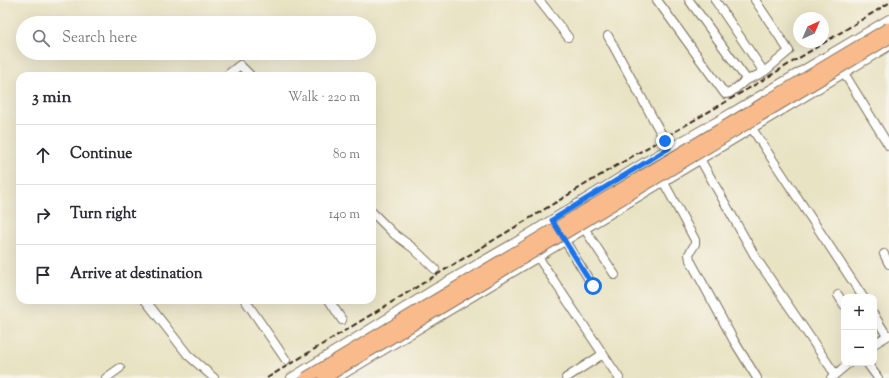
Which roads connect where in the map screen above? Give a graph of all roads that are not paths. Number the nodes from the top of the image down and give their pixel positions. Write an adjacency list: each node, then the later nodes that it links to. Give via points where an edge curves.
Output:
1 (539, 0): 9 (street)
2 (657, 0): 16 (street, via 725,94 730,94)
3 (690, 0): 16 (street)
4 (715, 0): 14 (street)
5 (755, 0): 14 (street, via 789,51)
6 (889, 19): 17 (street)
7 (889, 28): 52 (highway, bridge)
8 (608, 36): 20 (street)
9 (568, 37)
10 (889, 38): 53 (highway, bridge)
11 (889, 46): 15 (street)
12 (231, 72): 13 (street, via 240,65)
13 (247, 72)
14 (764, 72): 16 (street, via 750,79)
15 (844, 73): 18 (street); 19 (street)
16 (743, 75)
17 (738, 108): 18 (street); 20 (street)
18 (751, 128): 21 (street); 33 (street)
19 (889, 146)
20 (669, 148): 24 (street)
21 (700, 159): 22 (street); 48 (street, via 756,258)
22 (663, 181): 25 (street); 57 (street, via 695,240 695,244 686,254 734,342)
23 (376, 216): 30 (street)
24 (552, 220): 26 (street); 51 (street, via 422,296)
25 (584, 228): 26 (street); 31 (street)
26 (565, 240): 28 (street); 32 (street)
27 (884, 254): 29 (street)
28 (538, 257): 43 (street); 54 (street)
29 (889, 264)
30 (435, 269)
31 (615, 275)
32 (593, 286)
33 (861, 294)
34 (838, 295): 35 (street)
35 (841, 300)
36 (149, 304): 50 (street, via 188,354)
37 (248, 304): 44 (street)
38 (332, 304): 40 (street)
39 (877, 319): 41 (street)
40 (342, 320)
41 (888, 335): 42 (street)
42 (877, 342)
43 (603, 354): 55 (street); 56 (street)
44 (286, 360)
45 (845, 366): 48 (street)
46 (869, 366): 58 (street)
47 (120, 368): 49 (street)
48 (833, 376)
49 (106, 378)
50 (214, 378)
51 (291, 378)
52 (306, 378)
53 (324, 378)
54 (337, 378)
55 (566, 378)
56 (619, 378)
57 (757, 378)
58 (878, 378)

